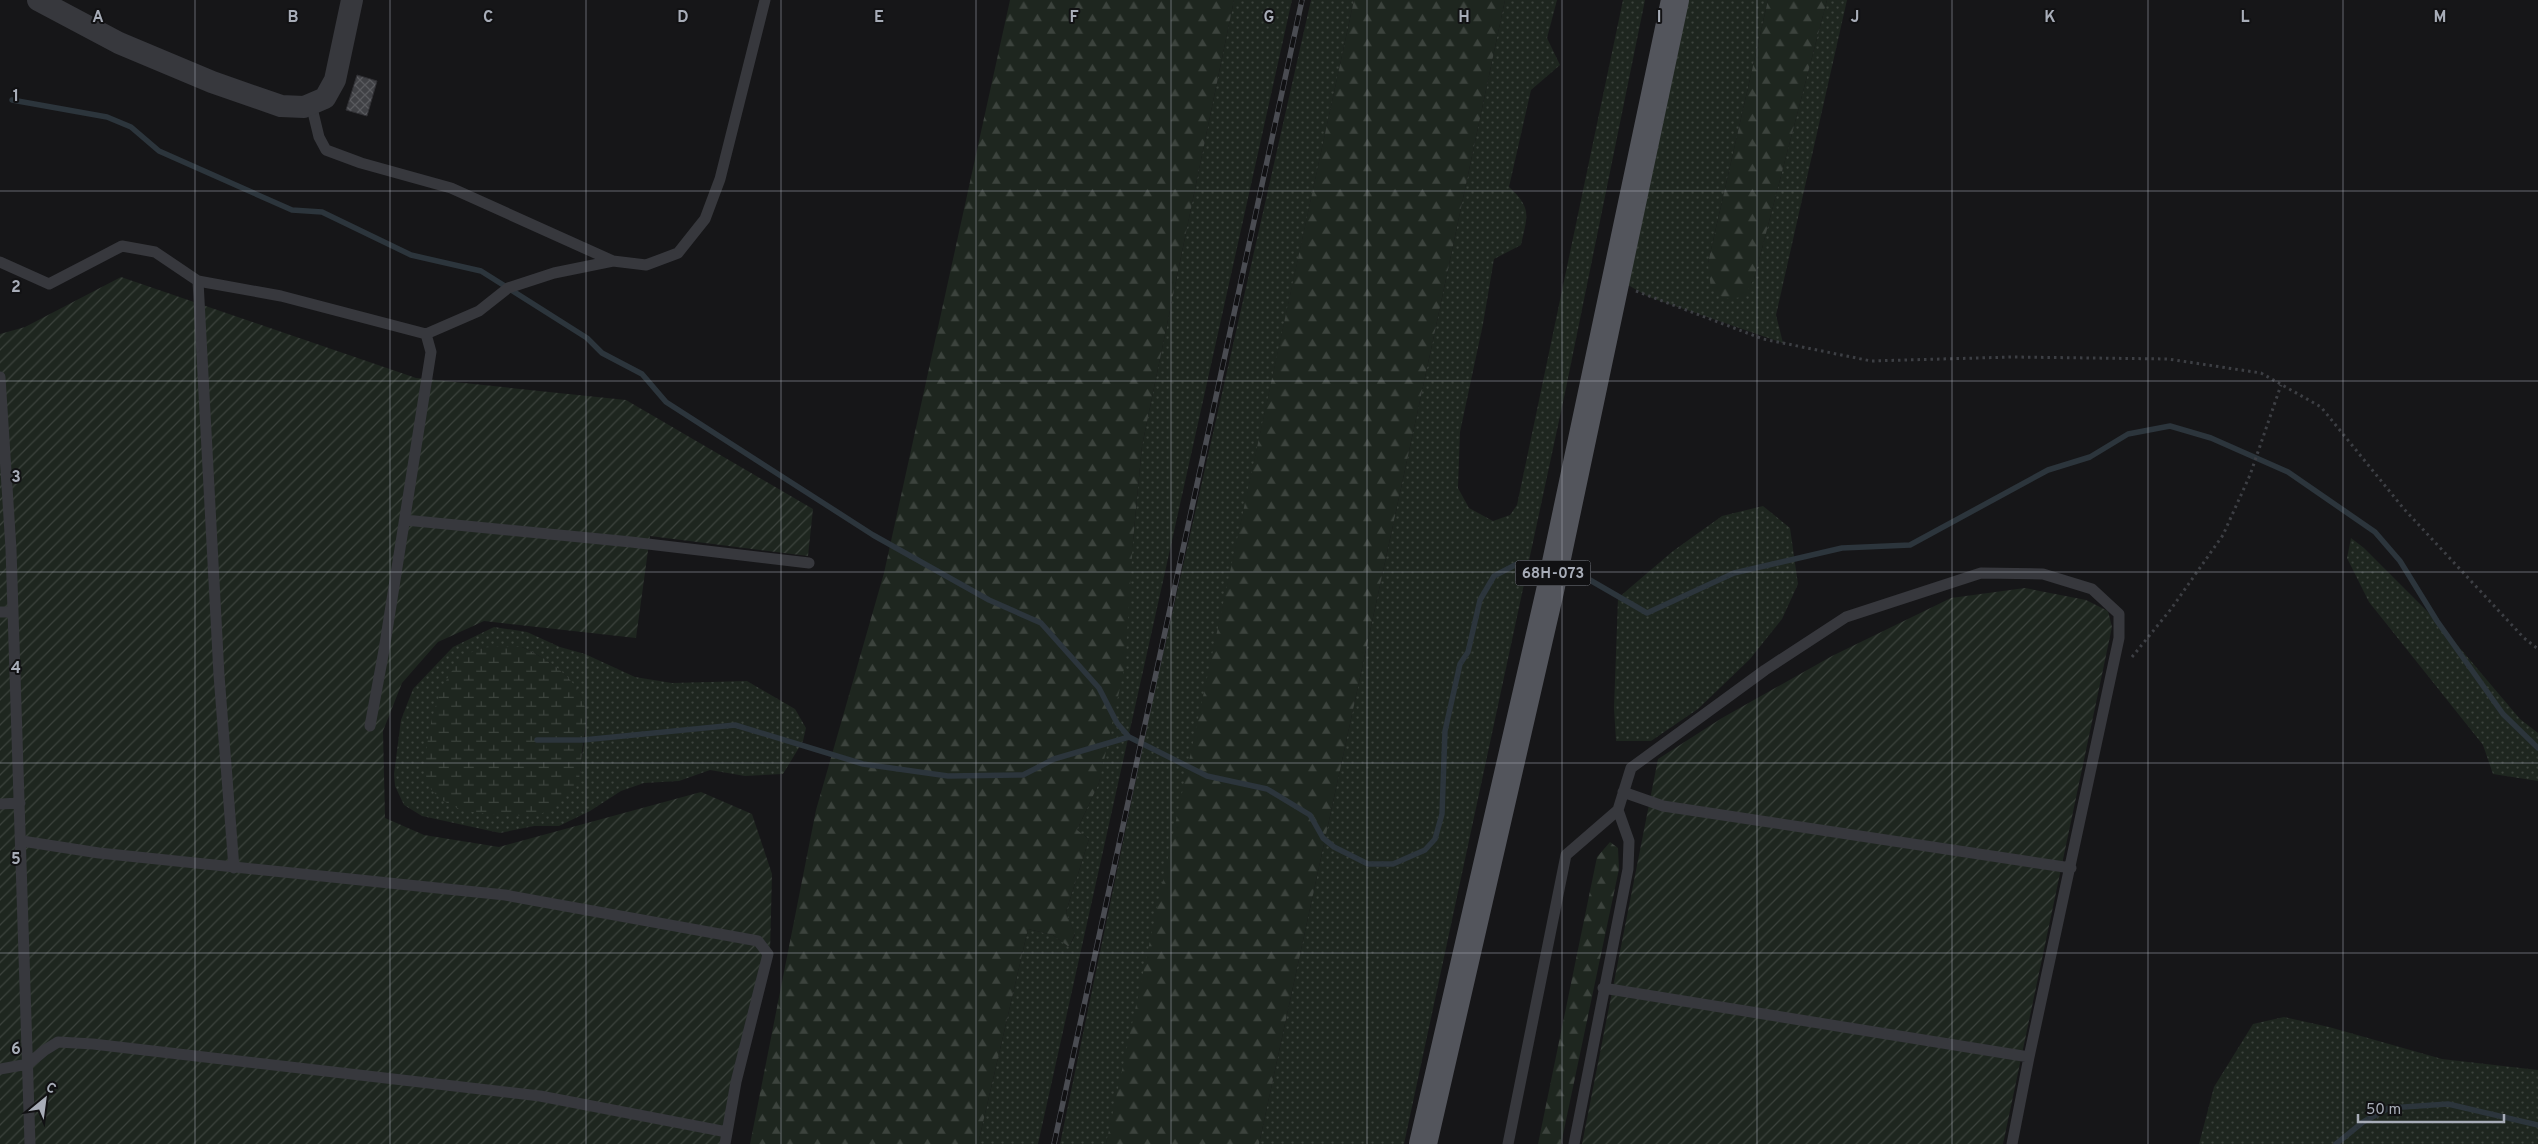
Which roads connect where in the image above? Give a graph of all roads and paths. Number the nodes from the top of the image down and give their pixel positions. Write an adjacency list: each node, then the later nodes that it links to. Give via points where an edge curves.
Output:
1 (38, 0): 5 (street, via 119,43 212,82 281,106 304,107)
2 (352, 0): 5 (street, via 335,80 325,98)
3 (765, 0): 6 (lane, via 720,179 705,219 678,253 646,265)
4 (1675, 0): 9 (main road, 68Н-073)
5 (311, 104): 6 (lane, via 319,137 326,150 451,188)
6 (613, 261): 10 (lane, via 508,288 479,311)
7 (0, 262): 8 (lane, via 50,284 122,246 155,252)
8 (198, 281): 10 (lane, via 281,296); 26 (lane, via 218,665)
9 (1615, 283): 12 (path, via 1763,339 1871,361 2012,357 2168,359 2261,374); 35 (main road, 68Н-073, via 1550,591)
10 (426, 334): 14 (lane, via 431,352)
11 (0, 377): 13 (lane)
12 (2281, 384): 18 (path, via 2321,407 2404,509 2524,638); 19 (path, via 2250,475 2223,535 2171,609)
13 (2, 425): 17 (lane)
14 (405, 520): 15 (lane); 20 (lane)
15 (809, 563)
16 (0, 612): 17 (lane)
17 (13, 612): 22 (lane)
18 (2538, 649)
19 (2109, 685): 21 (lane, via 2119,638 2118,614 2092,589 2043,574 1981,573 1846,617 1765,670 1631,768); 27 (lane)
20 (370, 726)
21 (1624, 792): 24 (lane); 27 (lane, via 1663,806)
22 (20, 803): 23 (lane); 25 (lane)
23 (0, 804)
24 (1618, 810): 28 (lane, via 1629,841 1628,869); 36 (lane, via 1566,855)
25 (22, 841): 26 (lane, via 99,854); 30 (lane)
26 (234, 868): 32 (lane, via 505,895 758,942 768,954)
27 (2071, 868): 29 (lane)
28 (1603, 988): 29 (lane); 37 (lane)
29 (2029, 1057): 38 (lane)
30 (28, 1064): 31 (lane); 32 (lane, via 58,1042 93,1044 540,1096); 33 (lane)
31 (0, 1069)
32 (727, 1132): 34 (lane)
33 (30, 1144)
34 (725, 1144)
35 (1423, 1144)
36 (1508, 1144)
37 (1574, 1144)
38 (2012, 1144)

